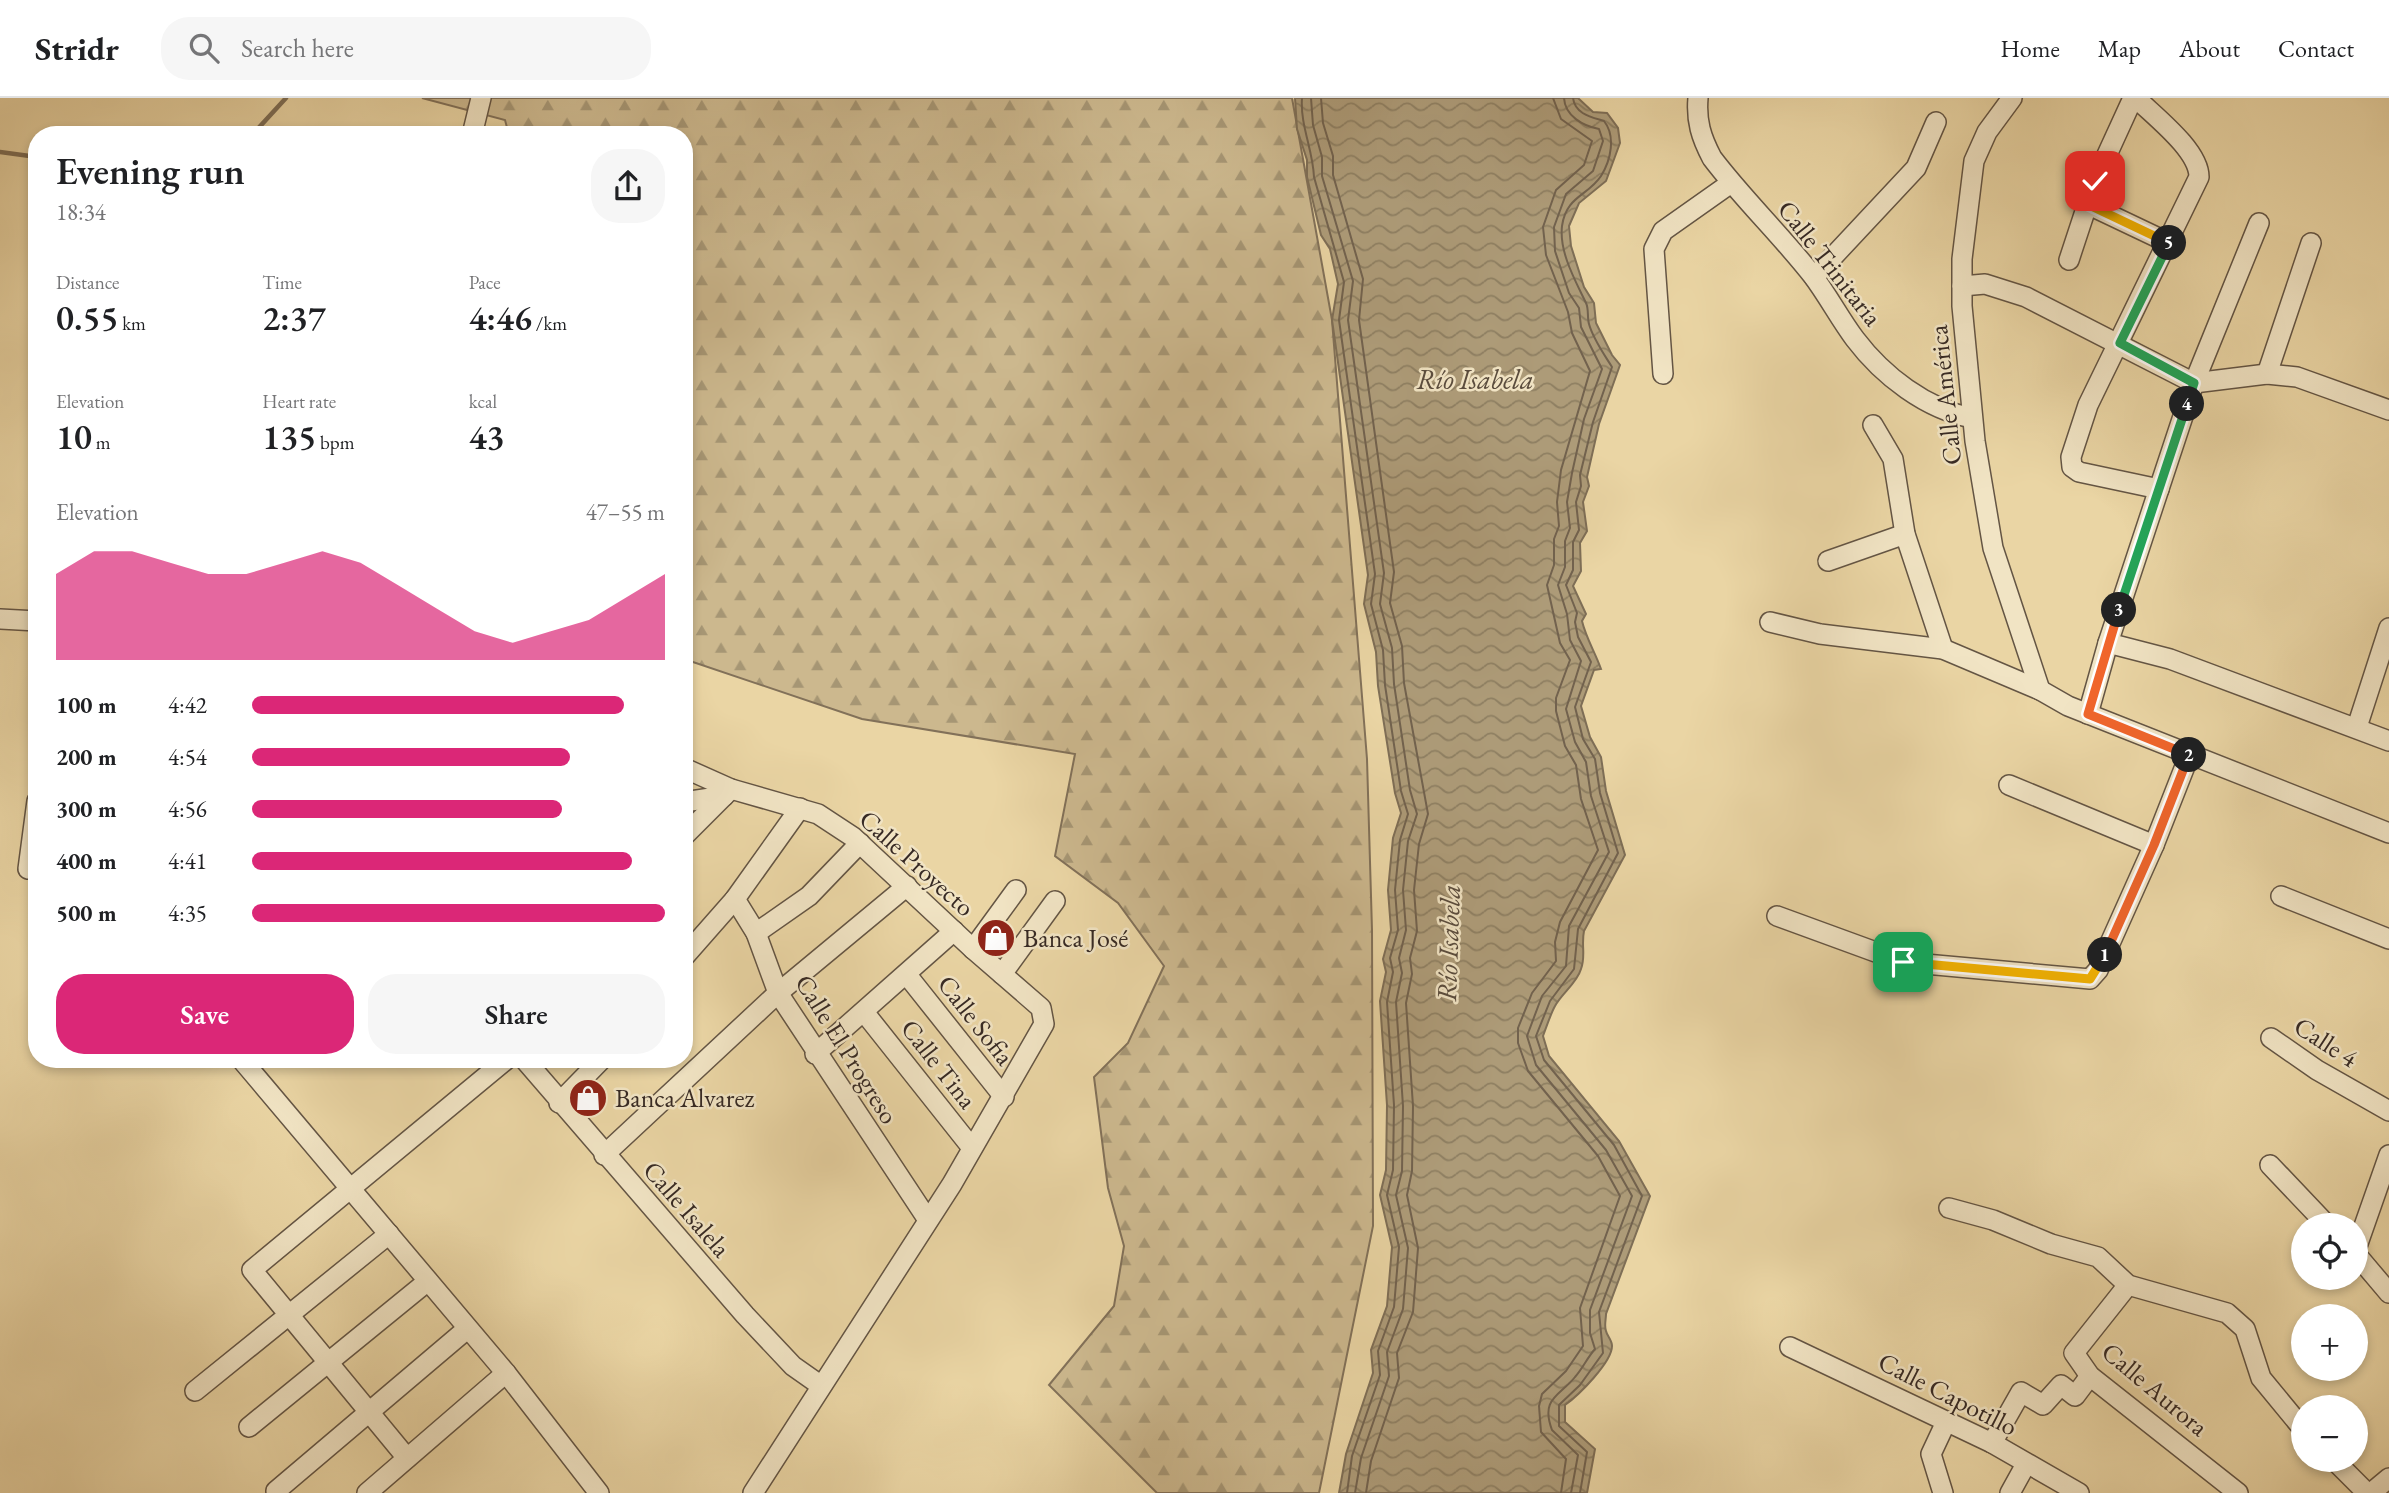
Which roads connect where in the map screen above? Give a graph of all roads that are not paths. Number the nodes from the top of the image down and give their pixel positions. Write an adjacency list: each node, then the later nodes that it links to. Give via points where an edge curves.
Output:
1 (481, 98): 6 (street)
2 (1698, 98): 7 (street, Calle Trinitaria, via 1696,117 1702,139)
3 (2012, 98): 14 (street, Calle América, via 1987,132 1974,161)
4 (2141, 100): 8 (street); 10 (street, via 2194,159 2199,177)
5 (1936, 122): 13 (street, via 1916,168)
6 (474, 126)
7 (1731, 183): 13 (street, Calle Trinitaria); 16 (street, via 1657,239)
8 (2087, 204): 10 (street); 12 (street)
9 (2259, 223): 18 (street)
10 (2169, 243): 15 (street)
11 (2311, 243): 17 (street)
12 (2069, 260)
13 (1814, 277): 20 (street, Calle Trinitaria, via 1879,366 1934,405)
14 (1962, 286): 15 (street, via 1985,284 2014,293); 20 (street, Calle América)
15 (2120, 343): 18 (street); 22 (street, via 2083,418 2072,467)
16 (1663, 374)
17 (2267, 374): 18 (street); 19 (street, via 2297,377)
18 (2194, 383): 22 (street)
19 (2389, 410)
20 (1972, 418): 31 (street, Calle América, via 1993,548)
21 (1873, 425): 23 (street, via 1893,459)
22 (2159, 489): 29 (street)
23 (1905, 534): 24 (street); 30 (street)
24 (1828, 561)
25 (0, 619): 26 (street)
26 (28, 621)
27 (1770, 622): 30 (street, via 1820,634)
28 (2389, 628): 33 (street)
29 (2108, 643): 32 (street); 33 (street, via 2171,659)
30 (1943, 649): 31 (street)
31 (2040, 690): 32 (street)
32 (2088, 714): 35 (street)
33 (2357, 727): 34 (street)
34 (2389, 741)
35 (2189, 756): 42 (street); 44 (street)
36 (693, 773): 38 (street, Calle Proyecto)
37 (2009, 785): 44 (street)
38 (728, 792): 39 (street); 40 (street, Calle Proyecto); 41 (street)
39 (693, 800)
40 (800, 808): 43 (street, Calle Proyecto, via 818,814); 48 (street)
41 (693, 827)
42 (2389, 833)
43 (860, 843): 45 (street, Calle Proyecto); 52 (street, via 809,896)
44 (2154, 845): 50 (street, via 2098,971 2090,979 1903,962)
45 (907, 886): 51 (street, Calle Proyecto); 58 (street)
46 (1016, 890): 55 (street)
47 (2281, 896): 53 (street)
48 (735, 899): 52 (street, Calle El Progreso); 54 (street)
49 (1055, 901): 56 (street)
50 (1777, 916)
51 (954, 931): 55 (street, Calle Proyecto); 57 (street)
52 (756, 933): 58 (street, Calle El Progreso)
53 (2389, 939)
54 (693, 947)
55 (973, 950): 56 (street, Calle Proyecto)
56 (1002, 974): 66 (street, Calle Proyecto, via 1041,1008 1044,1024)
57 (907, 975): 59 (street); 66 (street, Calle Sofia)
58 (778, 993): 61 (street, Calle El Progreso); 70 (street)
59 (864, 1012): 61 (street); 69 (street, Calle Tina)
60 (2271, 1038): 68 (street, Calle 4)
61 (815, 1054): 77 (street, Calle El Progreso)
62 (249, 1068): 73 (street)
63 (496, 1068): 73 (street)
64 (531, 1068): 67 (street, Calle Isalela)
65 (593, 1068): 67 (street)
66 (1004, 1097): 69 (street)
67 (559, 1103): 70 (street, Calle Isalela)
68 (2389, 1111)
69 (972, 1148): 77 (street)
70 (604, 1155): 89 (street, Calle Isalela, via 745,1315 793,1366)
71 (2389, 1155): 76 (street)
72 (2270, 1165): 75 (street)
73 (352, 1190): 78 (street); 83 (street, via 252,1270)
74 (1949, 1208): 81 (street, via 2098,1257)
75 (2316, 1213)
76 (2368, 1217)
77 (928, 1220): 89 (street)
78 (389, 1234): 80 (street); 83 (street)
79 (2368, 1267): 82 (street)
80 (428, 1281): 84 (street); 86 (street)
81 (2128, 1284): 88 (street, Calle Aurora, via 2074,1353); 92 (street, via 2227,1313 2245,1329 2261,1378)
82 (2389, 1293)
83 (288, 1314): 86 (street); 90 (street)
84 (467, 1329): 87 (street); 91 (street)
85 (1790, 1347): 93 (street, Calle Capotillo)
86 (328, 1363): 91 (street); 94 (street)
87 (506, 1373): 96 (street); 102 (street)
88 (2090, 1376): 95 (street, via 2075,1395 2061,1385 2043,1405 2021,1392); 107 (street, Calle Aurora)
89 (820, 1385): 103 (street)
90 (195, 1391)
91 (368, 1412): 96 (street); 100 (street)
92 (2291, 1414)
93 (1946, 1422): 95 (street, Calle Capotillo); 104 (street, via 1931,1454)
94 (249, 1427)
95 (1992, 1443): 97 (street, Calle Capotillo)
96 (407, 1458): 101 (street)
97 (2026, 1464): 105 (street); 106 (street, Calle Capotillo)
98 (2347, 1472): 108 (street)
99 (2389, 1478): 108 (street)
100 (276, 1491)
101 (367, 1493)
102 (599, 1493)
103 (753, 1493)
104 (1942, 1493)
105 (2010, 1493)
106 (2079, 1493)
107 (2238, 1493)
108 (2369, 1493)

